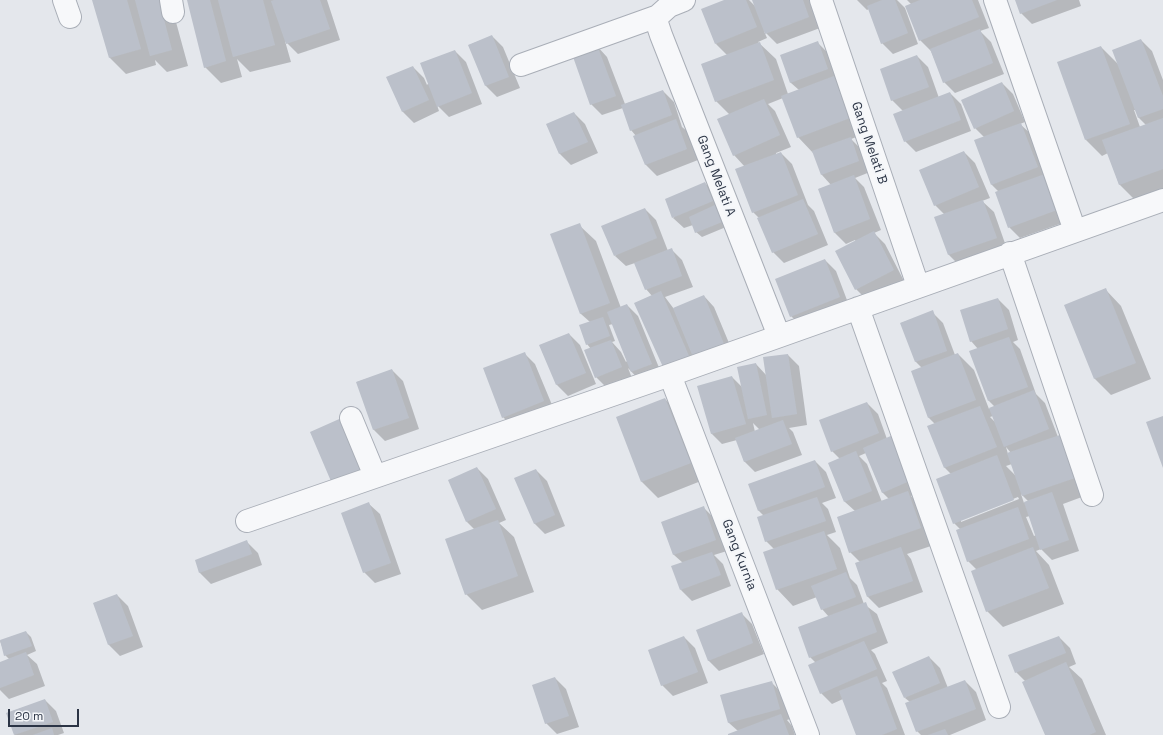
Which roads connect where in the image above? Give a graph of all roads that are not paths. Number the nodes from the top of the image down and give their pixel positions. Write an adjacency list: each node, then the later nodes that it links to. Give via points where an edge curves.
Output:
1 (684, 0): 4 (street, via 669,6)
2 (821, 0): 9 (street, Gang Melati B)
3 (995, 0): 7 (street)
4 (658, 16): 5 (street); 11 (street, Gang Melati A, via 657,23 661,35)
5 (521, 65)
6 (1163, 200): 7 (street)
7 (1075, 230): 8 (street)
8 (1010, 253): 9 (street); 15 (street)
9 (918, 286): 10 (street)
10 (858, 308): 11 (street); 17 (street)
11 (779, 336): 12 (street)
12 (670, 375): 14 (street); 18 (street, Gang Kurnia)
13 (351, 418): 14 (street)
14 (375, 476): 16 (street)
15 (1092, 495)
16 (246, 521)
17 (999, 708)
18 (808, 735)

